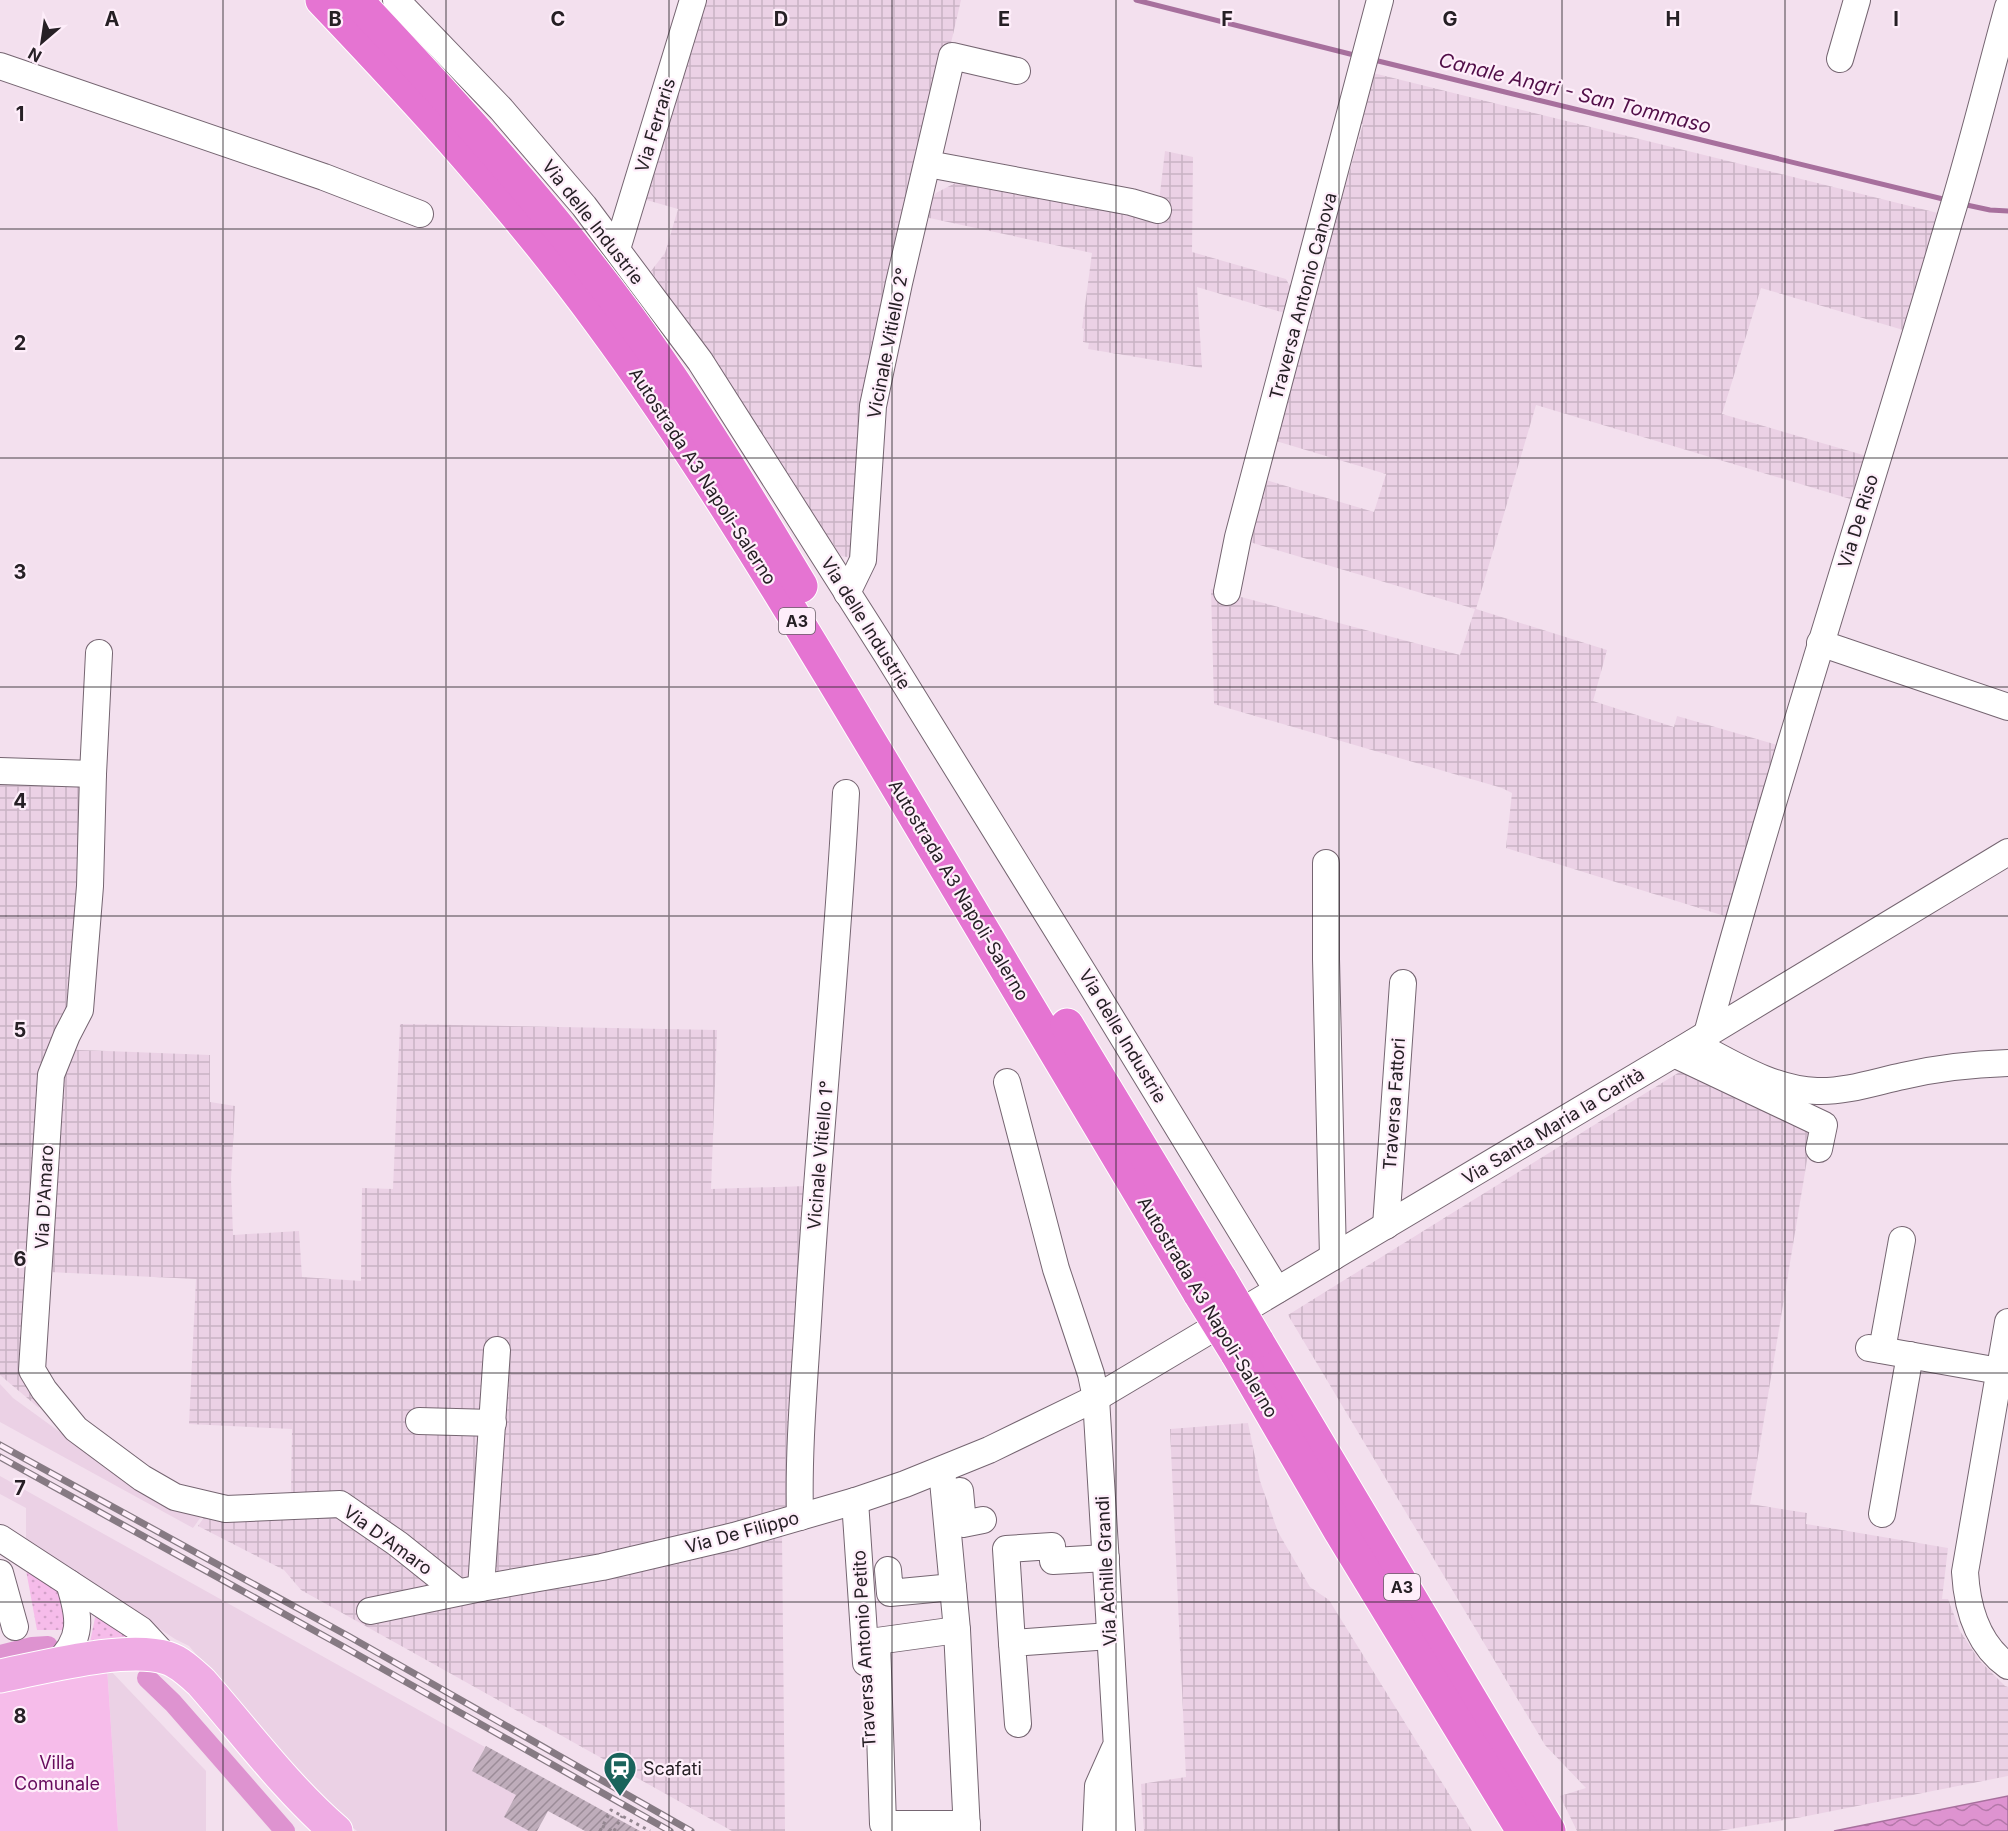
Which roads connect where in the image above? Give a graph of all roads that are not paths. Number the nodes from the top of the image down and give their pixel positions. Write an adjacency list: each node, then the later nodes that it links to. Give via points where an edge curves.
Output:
1 (322, 0): 33 (highway, Autostrada A3 Napoli-Salerno / A3, via 465,154 553,260 647,387)
2 (356, 0): 33 (highway, Autostrada A3 Napoli-Salerno / A3, via 485,139 563,232 629,318 713,440)
3 (396, 0): 14 (street, Via delle Industrie, via 501,109)
4 (693, 0): 14 (street, Via Ferraris)
5 (1380, 0): 16 (street, Traversa Antonio Canova, via 1238,537)
6 (1857, 0): 8 (street)
7 (2008, 7): 17 (street, Via De Riso, via 1955,202)
8 (1840, 58)
9 (0, 66): 13 (street)
10 (1017, 71): 11 (street, Vicinale Vitiello 2°, via 952,56)
11 (928, 164): 12 (street); 15 (street, Vicinale Vitiello 2°, via 873,406 863,560)
12 (1158, 210)
13 (420, 214)
14 (617, 249): 15 (street, Via delle Industrie, via 700,362)
15 (847, 592): 34 (street, Via delle Industrie)
16 (1227, 592)
17 (1820, 643): 19 (street); 26 (street, Via De Riso, via 1738,919)
18 (99, 653): 21 (street, Via D'Amaro)
19 (2008, 707)
20 (0, 771): 21 (street)
21 (93, 774): 54 (street, Via D'Amaro, via 90,886 80,1010 51,1075 32,1370 76,1429 142,1478 175,1497 226,1509 340,1504)
22 (846, 793): 46 (street, Vicinale Vitiello 1°, via 812,1260 799,1468)
23 (2008, 852): 26 (street, Via Santa Maria la Carità)
24 (1326, 863): 32 (street)
25 (1403, 983): 30 (street, Traversa Fattori)
26 (1691, 1044): 27 (street, via 1765,1078 1792,1088 1816,1091 1951,1067); 29 (street, via 1824,1125); 30 (street, Via Santa Maria la Carità)
27 (2008, 1063)
28 (1007, 1082): 40 (street, Via Achille Grandi, via 1056,1269)
29 (1819, 1149)
30 (1386, 1226): 32 (street, Via Santa Maria la Carità)
31 (1902, 1240): 38 (street, via 1876,1349)
32 (1333, 1257): 34 (street, Via Santa Maria la Carità)
33 (1211, 1287): 36 (highway, Autostrada A3 Napoli-Salerno / A3, bridge)
34 (1277, 1290): 40 (street, Via Santa Maria la Carità)
35 (2008, 1322): 39 (street)
36 (1246, 1347): 71 (highway, Autostrada A3 Napoli-Salerno / A3, via 1340,1531); 72 (highway, Autostrada A3 Napoli-Salerno / A3)
37 (497, 1350): 42 (street)
38 (1910, 1355): 39 (street); 45 (street)
39 (2000, 1371): 62 (street, via 1965,1572 1970,1611 1978,1630)
40 (1096, 1398): 43 (street, Via De Filippo); 49 (street, Via Achille Grandi)
41 (419, 1421): 42 (street)
42 (493, 1423): 54 (street)
43 (950, 1467): 44 (street, Via De Filippo); 47 (street, via 963,1524); 53 (street)
44 (855, 1502): 46 (street, Via De Filippo); 66 (street, Traversa Antonio Petito, via 865,1624)
45 (1882, 1514)
46 (800, 1517): 54 (street, Via De Filippo, via 602,1567)
47 (983, 1520)
48 (0, 1538): 52 (street)
49 (1106, 1558): 58 (street, Via Achille Grandi); 59 (street, via 1053,1561 1052,1546 1006,1549)
50 (888, 1570): 53 (street, via 890,1593)
51 (0, 1573): 56 (street)
52 (69, 1583): 60 (street, via 141,1630); 61 (street, via 78,1617 77,1631 69,1650)
53 (953, 1587): 57 (street)
54 (470, 1590): 55 (street, Via De Filippo)
55 (370, 1611)
56 (15, 1627)
57 (957, 1630): 68 (street); 68 (street, via 877,1641 883,1824)
58 (1110, 1636): 59 (street); 65 (street, Via Achille Grandi)
59 (1012, 1643): 64 (street)
60 (167, 1658): 61 (main road, via 104,1656); 67 (main road, via 201,1682)
61 (55, 1665): 63 (main road)
62 (2008, 1666)
63 (0, 1676)
64 (1018, 1724)
65 (1117, 1744): 69 (street, Via Achille Grandi, via 1098,1786); 70 (street, Via Achille Grandi)
66 (871, 1796)
67 (317, 1827)
68 (967, 1827)
69 (1096, 1831)
70 (1122, 1831)
71 (1522, 1831)
72 (1549, 1831)

